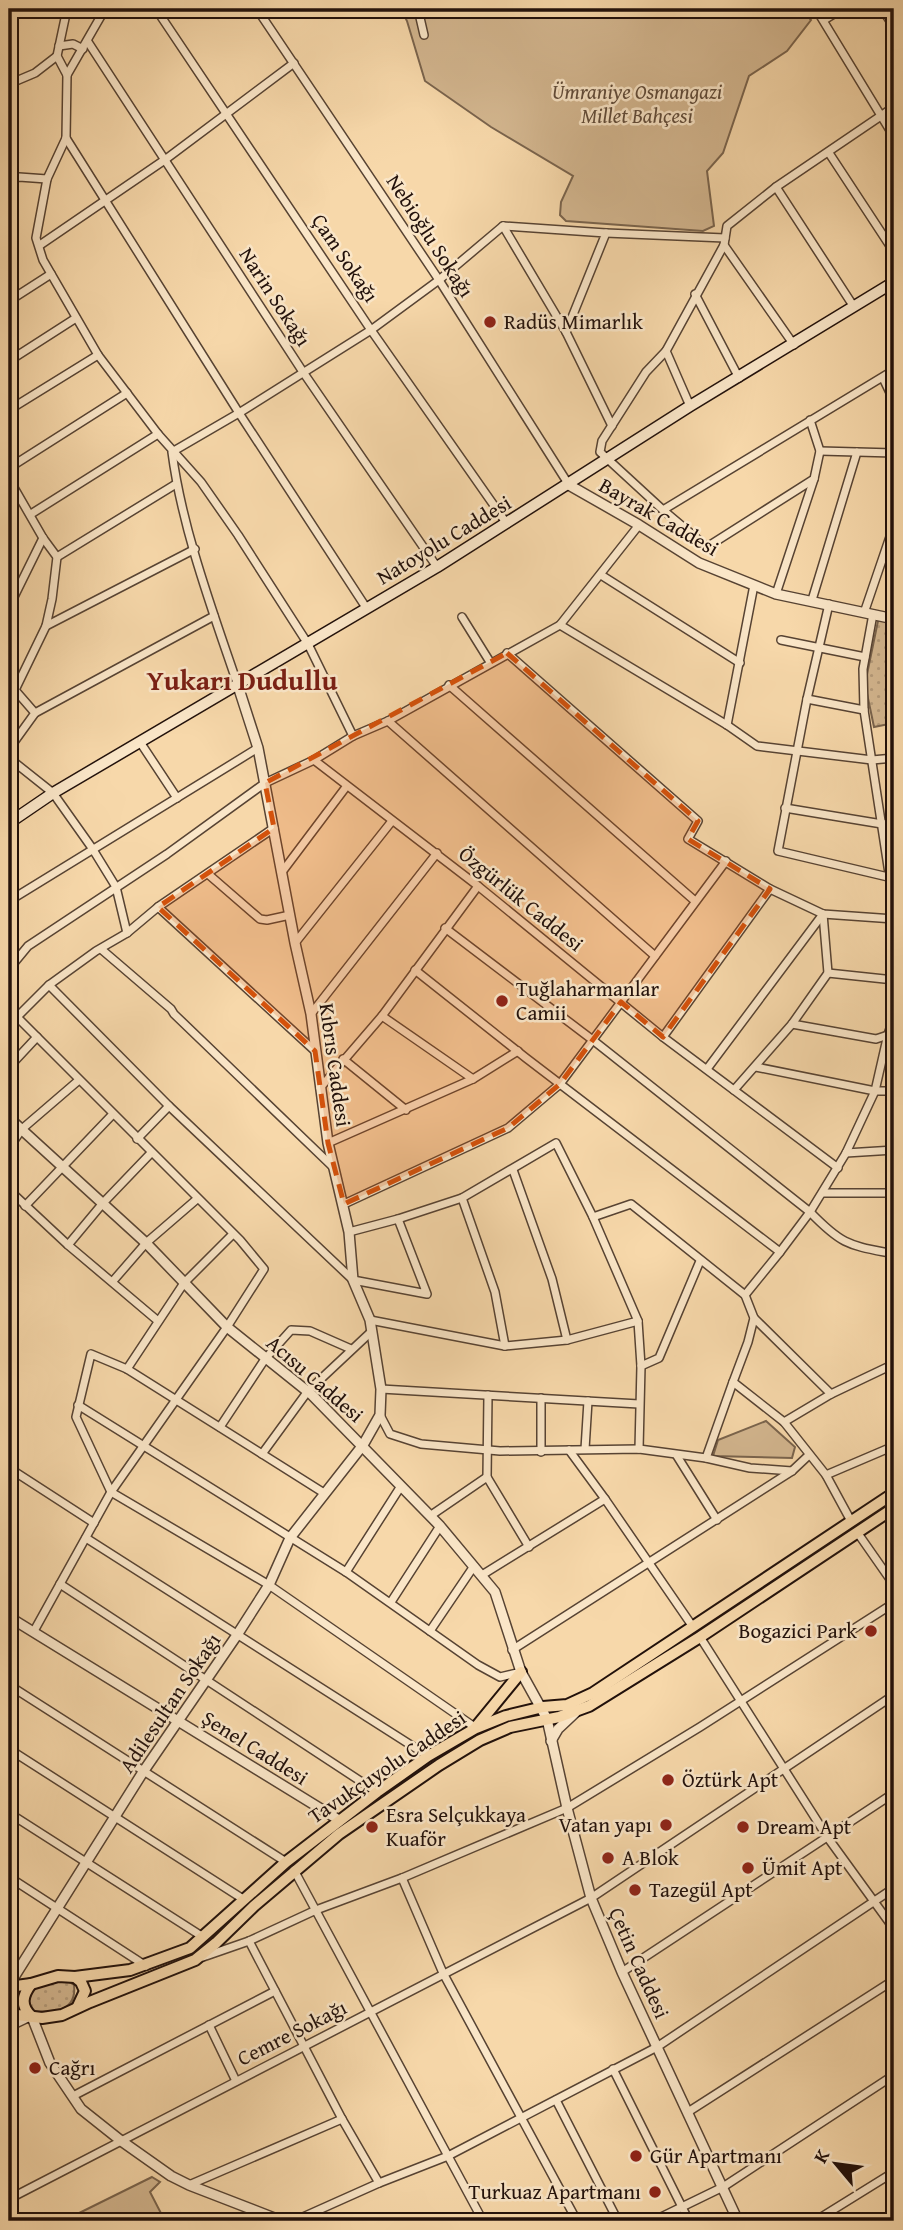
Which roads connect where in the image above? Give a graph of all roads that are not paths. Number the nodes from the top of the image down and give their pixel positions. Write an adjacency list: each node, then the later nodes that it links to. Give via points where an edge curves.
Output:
1 (18, 9): 10 (street)
2 (67, 9): 14 (street)
3 (105, 9): 15 (street)
4 (156, 9): 21 (street, Çam Sokağı)
5 (257, 9): 17 (street, Nebioğlu Sokağı)
6 (418, 9): 13 (street)
7 (816, 9): 11 (street)
8 (842, 9): 11 (street)
9 (882, 9): 12 (street)
10 (9, 13)
11 (824, 20): 22 (street)
12 (894, 27)
13 (425, 35)
14 (59, 46): 15 (street); 16 (street)
15 (85, 46): 18 (street); 26 (street, Narin Sokağı)
16 (57, 56): 18 (street); 19 (street)
17 (294, 63): 21 (street); 37 (street, Nebioğlu Sokağı)
18 (67, 75): 24 (street)
19 (9, 84)
20 (894, 107): 22 (street)
21 (229, 114): 26 (street); 43 (street, Çam Sokağı)
22 (880, 117): 23 (street); 25 (street)
23 (894, 137)
24 (66, 138): 28 (street); 30 (street)
25 (829, 153): 29 (street); 35 (street)
26 (166, 159): 30 (street); 50 (street, Narin Sokağı)
27 (9, 179): 28 (street)
28 (47, 179): 34 (street, via 36,238)
29 (776, 187): 33 (street, via 727,226); 41 (street)
30 (104, 201): 34 (street); 57 (street)
31 (503, 226): 32 (street); 37 (street); 44 (street)
32 (607, 233): 33 (street); 44 (street)
33 (725, 242): 39 (street); 45 (street)
34 (40, 245): 36 (street)
35 (894, 252)
36 (51, 274): 40 (street); 42 (street)
37 (439, 280): 43 (street); 70 (street, Nebioğlu Sokağı)
38 (894, 282): 41 (main road, Natoyolu Caddesi)
39 (695, 294): 46 (street); 52 (street)
40 (9, 301)
41 (854, 307): 45 (main road, Natoyolu Caddesi)
42 (76, 318): 47 (street); 48 (street)
43 (371, 330): 50 (street); 73 (street, Çam Sokağı)
44 (566, 332): 59 (street)
45 (794, 345): 52 (main road, Natoyolu Caddesi)
46 (666, 351): 55 (street); 59 (street, via 646,372)
47 (98, 355): 53 (street); 56 (street)
48 (9, 361)
49 (894, 370): 51 (street)
50 (303, 372): 57 (street); 79 (street, Narin Sokağı)
51 (883, 377): 54 (street); 58 (street)
52 (740, 378): 55 (main road, Natoyolu Caddesi)
53 (127, 393): 60 (street); 66 (street)
54 (894, 401)
55 (690, 406): 65 (main road, Natoyolu Caddesi)
56 (9, 410)
57 (239, 413): 62 (street); 86 (street)
58 (810, 420): 61 (street); 71 (street)
59 (612, 426): 65 (street, via 600,452)
60 (158, 435): 62 (street); 72 (street)
61 (820, 451): 63 (street); 67 (street)
62 (172, 452): 68 (street); 94 (street, via 201,482)
63 (857, 452): 64 (street); 83 (street)
64 (894, 453)
65 (608, 460): 70 (main road, Natoyolu Caddesi); 71 (street)
66 (9, 468)
67 (814, 479): 71 (street, via 707,547); 82 (street)
68 (176, 484): 77 (street); 78 (street)
69 (10, 485): 72 (street)
70 (569, 485): 73 (main road, Natoyolu Caddesi); 74 (street, Bayrak Caddesi)
71 (663, 510)
72 (31, 514): 76 (street)
73 (507, 524): 79 (main road, Natoyolu Caddesi)
74 (639, 525): 80 (street); 81 (street, Bayrak Caddesi, via 699,563)
75 (894, 525): 87 (street)
76 (43, 538): 78 (street); 85 (street)
77 (195, 549): 88 (street); 92 (street)
78 (57, 557): 92 (street)
79 (437, 567): 86 (main road, Natoyolu Caddesi)
80 (601, 575): 91 (street); 99 (street)
81 (754, 585): 82 (street, Bayrak Caddesi); 99 (street)
82 (776, 594): 83 (street, Bayrak Caddesi)
83 (812, 600): 84 (street, Bayrak Caddesi)
84 (829, 604): 87 (street, Bayrak Caddesi); 95 (street)
85 (9, 607)
86 (368, 609): 94 (main road, Natoyolu Caddesi)
87 (869, 613): 90 (street, Bayrak Caddesi); 97 (street)
88 (214, 616): 101 (street); 105 (street)
89 (462, 617): 98 (street)
90 (894, 619)
91 (560, 625): 96 (street); 107 (street)
92 (46, 626): 102 (street)
93 (781, 640): 95 (street)
94 (308, 644): 101 (main road, Natoyolu Caddesi); 108 (street)
95 (819, 647): 97 (street); 103 (street)
96 (507, 653): 98 (street); 129 (street, via 698,821 688,839)
97 (865, 657): 104 (street)
98 (490, 662): 100 (street)
99 (740, 663): 107 (street)
100 (449, 685): 106 (street); 137 (street)
101 (238, 686): 109 (main road, Natoyolu Caddesi); 110 (street, Kıbrıs Caddesi)
102 (12, 687): 105 (street)
103 (807, 699): 104 (street); 112 (street)
104 (864, 710): 116 (street)
105 (36, 713): 111 (street)
106 (388, 721): 108 (street); 147 (street)
107 (727, 725): 112 (street, via 757,746)
108 (352, 736): 115 (street)
109 (140, 742): 119 (main road, Natoyolu Caddesi); 120 (street)
110 (258, 748): 117 (street, Kıbrıs Caddesi); 120 (street)
111 (9, 749)
112 (798, 751): 116 (street); 121 (street)
113 (9, 758): 119 (street)
114 (894, 758): 116 (street)
115 (314, 760): 117 (street); 118 (street, Özgürlük Caddesi)
116 (872, 760): 125 (street)
117 (265, 783): 126 (street, Kıbrıs Caddesi); 134 (street)
118 (346, 787): 122 (street, Özgürlük Caddesi); 130 (street)
119 (53, 793): 124 (main road, Natoyolu Caddesi); 127 (street)
120 (177, 798): 127 (street)
121 (785, 808): 125 (street); 132 (street, via 778,851)
122 (392, 821): 128 (street, Özgürlük Caddesi); 145 (street)
123 (894, 822): 125 (street)
124 (9, 823)
125 (882, 824): 132 (street)
126 (274, 828): 130 (street, Kıbrıs Caddesi); 131 (street)
127 (92, 848): 134 (street); 136 (street)
128 (437, 853): 133 (street, Özgürlük Caddesi); 155 (street)
129 (726, 861): 135 (street); 137 (street)
130 (282, 872): 141 (street, Kıbrıs Caddesi)
131 (208, 874): 139 (street); 141 (street, via 257,918)
132 (888, 877): 138 (street)
133 (478, 886): 143 (street); 153 (street, Özgürlük Caddesi)
134 (116, 887): 144 (street); 148 (street, via 28,946)
135 (770, 889): 140 (street); 162 (street)
136 (9, 901)
137 (695, 901): 147 (street)
138 (894, 901)
139 (158, 907): 144 (street); 164 (street)
140 (822, 914): 142 (street); 150 (street); 169 (street)
141 (290, 915): 145 (street, Kıbrıs Caddesi)
142 (894, 919)
143 (445, 928): 149 (street); 163 (street)
144 (127, 933): 146 (street)
145 (295, 943): 155 (street, Kıbrıs Caddesi)
146 (101, 949): 152 (street); 189 (street, via 171,1009)
147 (655, 956): 153 (street)
148 (9, 970)
149 (415, 970): 156 (street); 165 (street)
150 (828, 973): 151 (street); 159 (street)
151 (894, 980)
152 (49, 985): 157 (street); 177 (street)
153 (621, 1002): 162 (street, Özgürlük Caddesi); 163 (street)
154 (9, 1008): 157 (street)
155 (311, 1014): 164 (street, Kıbrıs Caddesi)
156 (382, 1016): 166 (street); 170 (street)
157 (17, 1017): 161 (street)
158 (894, 1018): 160 (street)
159 (792, 1024): 160 (street, via 876,1039); 168 (street)
160 (891, 1033): 175 (street)
161 (37, 1037): 167 (street); 171 (street)
162 (663, 1037): 169 (street, Özgürlük Caddesi)
163 (594, 1041): 172 (street); 200 (street)
164 (315, 1051): 173 (street, Kıbrıs Caddesi)
165 (518, 1051): 170 (street); 172 (street)
166 (343, 1059): 173 (street); 178 (street)
167 (9, 1067)
168 (756, 1067): 174 (street); 175 (street)
169 (707, 1069): 174 (street, Özgürlük Caddesi)
170 (473, 1079): 178 (street)
171 (79, 1080): 179 (street); 181 (street)
172 (560, 1084): 198 (street, via 508,1128); 207 (street)
173 (320, 1088): 183 (street, Kıbrıs Caddesi)
174 (734, 1090): 190 (street, Özgürlük Caddesi)
175 (875, 1091): 176 (street); 187 (street)
176 (894, 1091)
177 (169, 1106): 182 (street); 210 (street)
178 (406, 1110): 183 (street)
179 (113, 1114): 182 (street); 188 (street)
180 (9, 1118): 181 (street, Acısu Caddesi)
181 (22, 1129): 184 (street); 188 (street, Acısu Caddesi)
182 (137, 1139): 186 (street)
183 (328, 1143): 189 (street, Kıbrıs Caddesi)
184 (9, 1149)
185 (894, 1150): 187 (street)
186 (151, 1153): 196 (street); 197 (street)
187 (846, 1153): 190 (street)
188 (64, 1167): 197 (street, Acısu Caddesi); 199 (street)
189 (334, 1168): 198 (street, Kıbrıs Caddesi)
190 (838, 1168): 193 (street)
191 (513, 1170): 195 (street); 201 (street, via 555,1143); 221 (street, via 552,1279)
192 (9, 1190): 199 (street)
193 (823, 1193): 194 (street); 200 (street)
194 (894, 1193)
195 (462, 1198): 202 (street); 223 (street, via 495,1292)
196 (197, 1199): 204 (street); 205 (street)
197 (103, 1203): 205 (street, Acısu Caddesi); 206 (street)
198 (344, 1204): 203 (street, Kıbrıs Caddesi)
199 (25, 1206): 206 (street)
200 (810, 1212): 207 (street); 208 (street, via 845,1243)
201 (593, 1217): 209 (street, via 631,1204); 218 (street)
202 (398, 1219): 203 (street); 210 (street, via 427,1294)
203 (349, 1232): 210 (street, Kıbrıs Caddesi)
204 (233, 1234): 212 (street); 219 (street, via 264,1269)
205 (146, 1243): 211 (street); 212 (street, Acısu Caddesi)
206 (68, 1245): 211 (street)
207 (780, 1252): 213 (street)
208 (894, 1254)
209 (700, 1261): 213 (street); 227 (street, via 659,1358)
210 (353, 1280): 216 (street, Kıbrıs Caddesi)
211 (113, 1281): 217 (street)
212 (184, 1283): 217 (street); 219 (street, Acısu Caddesi)
213 (744, 1295): 214 (street)
214 (754, 1318): 229 (street); 232 (street)
215 (894, 1319): 222 (street)
216 (370, 1320): 220 (street, Kıbrıs Caddesi); 223 (street)
217 (158, 1321): 228 (street)
218 (638, 1321): 221 (street); 227 (street)
219 (228, 1326): 225 (street, Acısu Caddesi); 235 (street)
220 (372, 1331): 224 (street); 230 (street, Kıbrıs Caddesi)
221 (567, 1340): 223 (street)
222 (894, 1340)
223 (505, 1346)
224 (351, 1349): 225 (street, via 310,1331 291,1330); 231 (street)
225 (265, 1359): 231 (street, Acısu Caddesi); 241 (street)
226 (894, 1364): 232 (street)
227 (641, 1366): 237 (street)
228 (127, 1369): 235 (street); 238 (street, via 91,1354)
229 (733, 1382): 240 (street); 253 (street)
230 (381, 1389): 233 (street); 239 (street, Kıbrıs Caddesi)
231 (308, 1391): 243 (street, Acısu Caddesi); 250 (street)
232 (831, 1394): 240 (street)
233 (488, 1395): 234 (street); 245 (street)
234 (541, 1398): 236 (street); 249 (street)
235 (176, 1400): 241 (street); 242 (street)
236 (588, 1401): 237 (street); 248 (street)
237 (639, 1404): 246 (street)
238 (78, 1405): 242 (street); 259 (street, via 76,1417)
239 (380, 1415): 243 (street, Kıbrıs Caddesi); 245 (street, via 390,1434 421,1444)
240 (784, 1422): 251 (street)
241 (220, 1427): 250 (street)
242 (144, 1445): 259 (street); 271 (street)
243 (363, 1445): 258 (street, Acısu Caddesi); 260 (street, Adilesultan Sokağı)
244 (894, 1446): 256 (street)
245 (487, 1449): 249 (street); 257 (street)
246 (639, 1449): 248 (street); 252 (street)
247 (569, 1450): 248 (street); 249 (street); 262 (street)
248 (585, 1450)
249 (541, 1452)
250 (262, 1454): 260 (street)
251 (809, 1455): 255 (street); 256 (street)
252 (677, 1456): 253 (street); 265 (street)
253 (706, 1458): 255 (street)
254 (9, 1468): 267 (street)
255 (792, 1471): 265 (street)
256 (825, 1475): 266 (street)
257 (487, 1477): 264 (street); 272 (street)
258 (401, 1486): 264 (street, Acısu Caddesi); 275 (street)
259 (111, 1492): 267 (street); 278 (street)
260 (324, 1493): 271 (street, Adilesultan Sokağı)
261 (894, 1493): 266 (main road, Tavukçuyolu Caddesi)
262 (605, 1499): 272 (street); 273 (street)
263 (894, 1508): 269 (main road, Tavukçuyolu Caddesi)
264 (430, 1516): 268 (street, Acısu Caddesi)
265 (717, 1520): 273 (street)
266 (851, 1521): 285 (main road, Tavukçuyolu Caddesi)
267 (94, 1523): 270 (street)
268 (440, 1526): 274 (street, Acısu Caddesi); 280 (street)
269 (857, 1532): 279 (street); 285 (main road, Tavukçuyolu Caddesi)
270 (86, 1538): 277 (street); 286 (street)
271 (290, 1538): 275 (street); 278 (street, Adilesultan Sokağı)
272 (528, 1547): 276 (street)
273 (649, 1561): 285 (street); 287 (street)
274 (474, 1566): 276 (street, Acısu Caddesi); 283 (street)
275 (346, 1572): 280 (street)
276 (482, 1575): 287 (street, Acısu Caddesi, via 495,1592)
277 (60, 1584): 284 (street); 289 (street)
278 (269, 1585): 286 (street, Adilesultan Sokağı); 297 (street)
279 (894, 1585)
280 (391, 1602): 283 (street)
281 (894, 1602): 292 (street)
282 (9, 1617): 284 (street, Şenel Caddesi)
283 (430, 1630): 288 (street, via 500,1676)
284 (34, 1631): 296 (street, Şenel Caddesi)
285 (696, 1632): 292 (street); 293 (main road, Tavukçuyolu Caddesi, via 578,1701); 294 (main road)
286 (237, 1635): 289 (street, Adilesultan Sokağı); 300 (street)
287 (512, 1650): 288 (street, Acısu Caddesi)
288 (521, 1672): 293 (street, Acısu Caddesi); 297 (main road)
289 (206, 1679): 296 (street, Adilesultan Sokağı); 303 (street)
290 (9, 1685): 302 (street)
291 (894, 1695): 301 (street, Cemre Sokağı)
292 (740, 1702): 301 (street); 305 (street)
293 (542, 1707): 295 (street, Çetin Caddesi); 297 (main road, Tavukçuyolu Caddesi)
294 (576, 1712): 295 (main road); 298 (street)
295 (547, 1719): 298 (street, Çetin Caddesi); 312 (main road, via 510,1727 470,1746 339,1834)
296 (180, 1722): 302 (street, Adilesultan Sokağı); 308 (street, Şenel Caddesi)
297 (476, 1728): 300 (main road, Tavukçuyolu Caddesi)
298 (551, 1741): 305 (street, Çetin Caddesi)
299 (9, 1749): 307 (street)
300 (428, 1756): 303 (main road, Tavukçuyolu Caddesi)
301 (784, 1769): 309 (street); 316 (street, Cemre Sokağı)
302 (143, 1772): 307 (street, Adilesultan Sokağı); 311 (street)
303 (377, 1792): 308 (main road, Tavukçuyolu Caddesi)
304 (894, 1794): 309 (street)
305 (567, 1808): 314 (street); 316 (street, Çetin Caddesi)
306 (9, 1813): 310 (street)
307 (115, 1817): 310 (street, Adilesultan Sokağı); 317 (street)
308 (340, 1820): 311 (main road, Tavukçuyolu Caddesi)
309 (828, 1838): 318 (street); 326 (street)
310 (87, 1861): 319 (street, Adilesultan Sokağı); 322 (street)
311 (286, 1862): 317 (main road, Tavukçuyolu Caddesi)
312 (294, 1870): 320 (street); 324 (main road)
313 (9, 1877): 319 (street)
314 (402, 1878): 320 (street); 327 (street)
315 (894, 1888): 318 (street)
316 (591, 1898): 326 (street, Çetin Caddesi); 327 (street, Cemre Sokağı)
317 (243, 1899): 322 (main road, Tavukçuyolu Caddesi)
318 (873, 1902): 321 (street); 340 (street)
319 (57, 1910): 325 (street); 331 (street, Adilesultan Sokağı)
320 (316, 1910): 323 (street); 335 (street)
321 (894, 1929)
322 (203, 1937): 325 (main road, Tavukçuyolu Caddesi, via 191,1948)
323 (249, 1941): 324 (street); 332 (street)
324 (195, 1959): 333 (main road)
325 (146, 1966): 328 (main road, Tavukçuyolu Caddesi)
326 (622, 1972): 340 (street, Çetin Caddesi)
327 (443, 1973): 335 (street, Cemre Sokağı); 347 (street)
328 (75, 1977): 330 (main road, Tavukçuyolu Caddesi, via 49,1977); 333 (main road, via 85,1991)
329 (894, 1980): 346 (street)
330 (31, 1984): 331 (main road, Tavukçuyolu Caddesi); 336 (main road, via 23,2002)
331 (9, 1986)
332 (275, 1991): 337 (street); 339 (street)
333 (77, 2008): 336 (main road, via 52,2018)
334 (9, 2014): 336 (main road)
335 (371, 2014): 339 (street, Cemre Sokağı); 350 (street)
336 (32, 2017): 338 (street); 344 (street, via 50,2063)
337 (209, 2025): 343 (street); 344 (street)
338 (9, 2027)
339 (304, 2046): 343 (street, Cemre Sokağı); 348 (street)
340 (657, 2047): 341 (street); 346 (street, Çetin Caddesi)
341 (613, 2069): 345 (street); 356 (street)
342 (894, 2075): 354 (street)
343 (236, 2081): 349 (street, Cemre Sokağı)
344 (73, 2096): 349 (street, via 81,2109)
345 (556, 2100): 347 (street); 361 (street)
346 (688, 2112): 354 (street, Çetin Caddesi)
347 (522, 2118): 350 (street); 360 (street)
348 (342, 2119): 352 (street); 353 (street)
349 (120, 2140): 353 (street); 355 (street, Cemre Sokağı)
350 (449, 2156): 352 (street); 359 (street)
351 (894, 2172): 365 (street)
352 (379, 2183): 358 (street)
353 (189, 2185): 357 (street)
354 (723, 2187): 356 (street); 364 (street, Çetin Caddesi)
355 (9, 2199)
356 (682, 2207): 362 (street); 363 (street)
357 (282, 2221)
358 (294, 2221)
359 (483, 2221)
360 (577, 2221)
361 (618, 2221)
362 (653, 2221)
363 (689, 2221)
364 (738, 2221)
365 (815, 2221)

